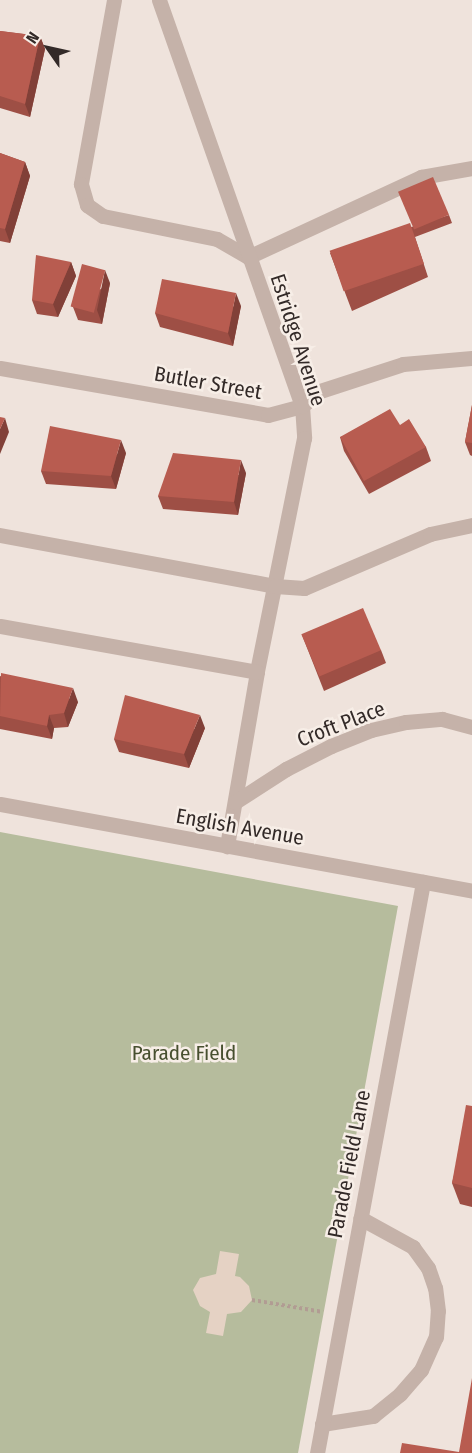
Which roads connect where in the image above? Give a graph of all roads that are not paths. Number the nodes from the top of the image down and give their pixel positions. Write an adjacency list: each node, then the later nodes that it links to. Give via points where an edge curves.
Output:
1 (114, 0): 4 (street, via 81,184 87,205 103,216 217,239)
2 (159, 0): 4 (street, Estridge Avenue)
3 (472, 168): 4 (street, via 422,177)
4 (248, 257): 7 (street, Estridge Avenue)
5 (472, 358): 7 (street, Butler Street, via 403,364 370,373 320,392)
6 (0, 368): 7 (street, Butler Street, via 268,414)
7 (302, 406): 10 (street, Estridge Avenue, via 303,438)
8 (472, 525): 10 (street, via 430,534 304,588)
9 (0, 535): 10 (street)
10 (274, 586): 12 (street, Estridge Avenue)
11 (0, 626): 12 (street)
12 (257, 672): 14 (street, Estridge Avenue)
13 (472, 727): 14 (street, Croft Place, via 442,719 371,730 286,769)
14 (235, 802): 16 (street, Estridge Avenue)
15 (0, 804): 16 (street, English Avenue)
16 (227, 846): 17 (street, English Avenue)
17 (423, 882): 18 (street, English Avenue); 19 (street, Parade Field Lane)
18 (472, 891)
19 (360, 1218): 20 (street, Parade Field Lane); 20 (street, via 413,1248 428,1268 438,1311 436,1337 421,1370 373,1416)
20 (322, 1424): 21 (street, Parade Field Lane)
21 (317, 1453)

